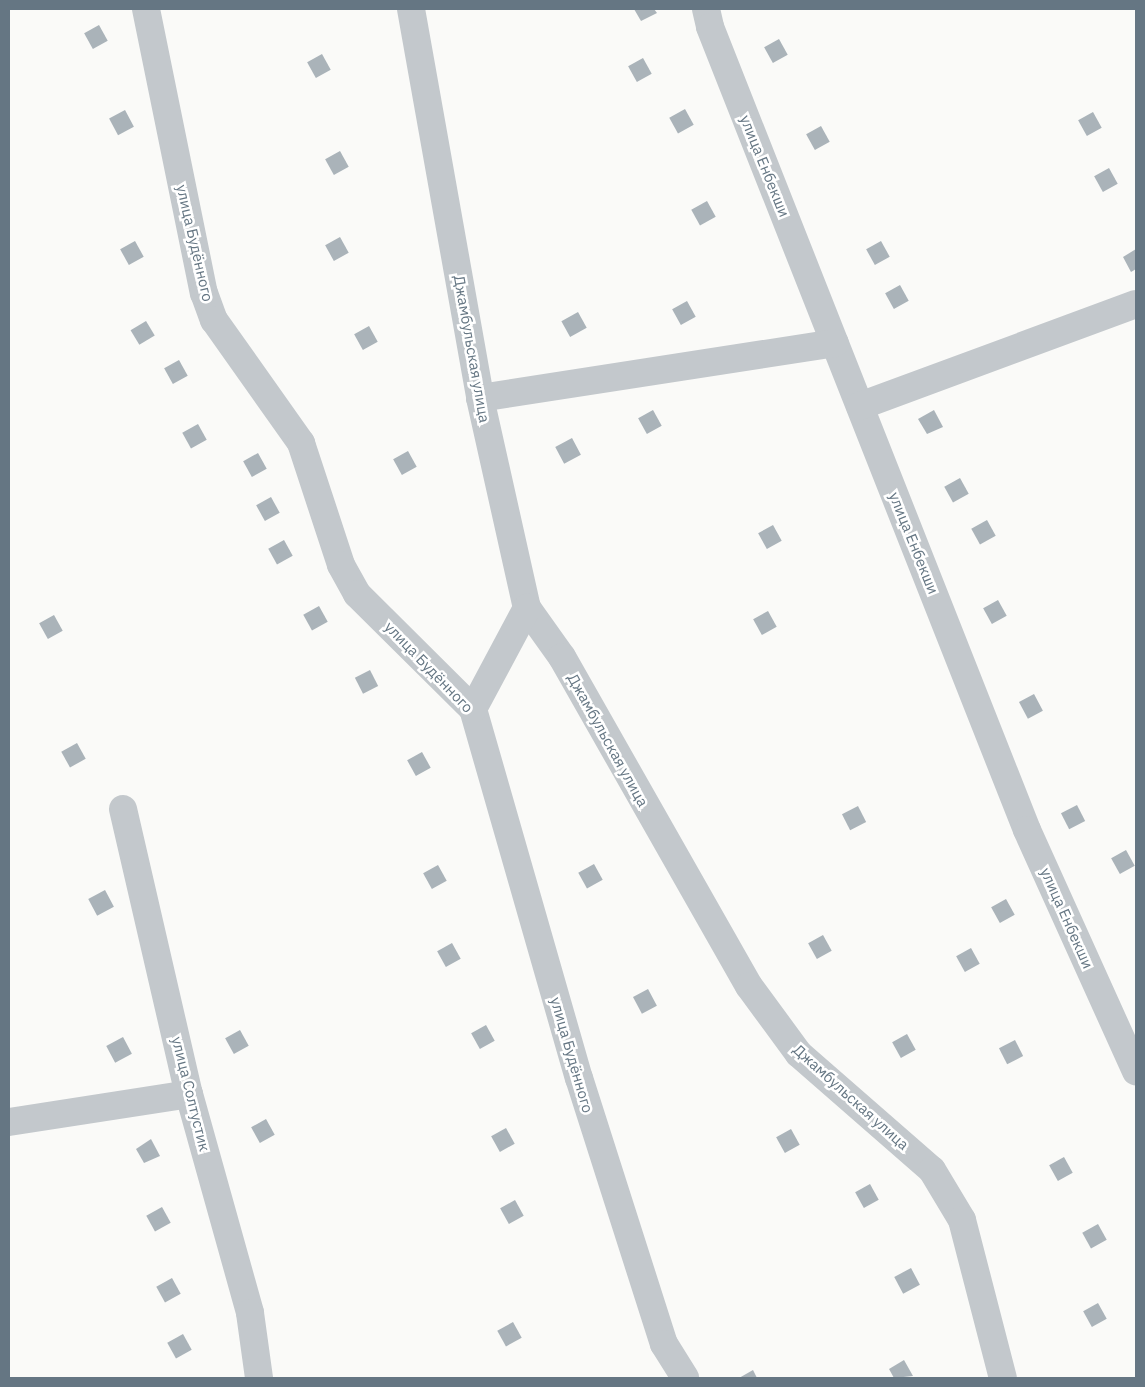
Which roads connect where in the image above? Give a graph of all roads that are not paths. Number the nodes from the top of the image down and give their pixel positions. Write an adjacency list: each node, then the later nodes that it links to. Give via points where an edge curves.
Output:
1 (146, 9): 9 (street, улица Будённого, via 204,293 214,320 301,443 341,565 357,594)
2 (411, 9): 6 (street, Джамбульская улица)
3 (706, 9): 5 (street, улица Енбекши, via 710,27)
4 (1136, 304): 7 (street)
5 (835, 343): 6 (street); 7 (street, улица Енбекши)
6 (480, 398): 8 (street, Джамбульская улица)
7 (860, 406): 11 (street, улица Енбекши, via 1027,830)
8 (527, 608): 9 (street); 16 (street, Джамбульская улица, via 562,657 749,986 799,1054 932,1170 962,1220)
9 (473, 709): 15 (street, улица Будённого, via 578,1078 664,1344)
10 (123, 809): 12 (street, улица Солтустик)
11 (1136, 1072)
12 (190, 1094): 13 (street); 14 (street, улица Солтустик, via 250,1313)
13 (9, 1122)
14 (259, 1378)
15 (685, 1378)
16 (1003, 1378)

